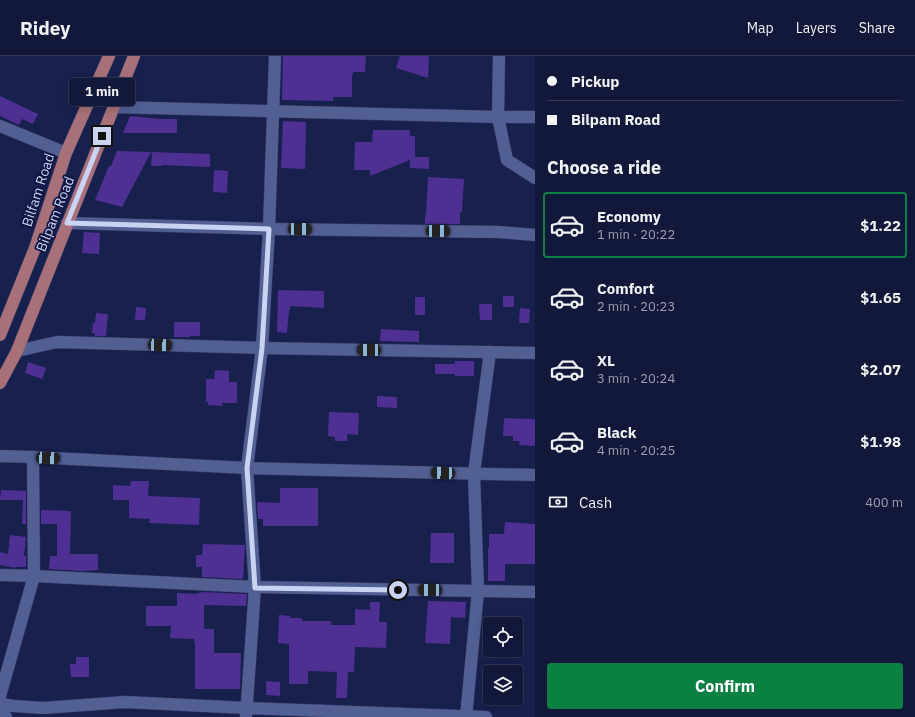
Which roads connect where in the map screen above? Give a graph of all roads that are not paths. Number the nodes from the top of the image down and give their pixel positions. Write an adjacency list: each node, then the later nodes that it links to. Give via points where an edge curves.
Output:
1 (109, 56): 10 (main road, Bilfam Road)
2 (134, 56): 5 (main road, Bilpam Road)
3 (275, 56): 6 (street)
4 (499, 56): 7 (street)
5 (114, 106): 6 (street); 12 (main road, Bilpam Road)
6 (273, 111): 7 (street); 13 (street)
7 (498, 117): 8 (street); 11 (street, via 507,160)
8 (535, 117)
9 (0, 126): 10 (street)
10 (66, 153): 15 (main road, Bilfam Road, via 35,248)
11 (535, 178)
12 (67, 223): 13 (street); 17 (main road, Bilpam Road)
13 (269, 229): 14 (street, via 499,232); 16 (street)
14 (535, 235)
15 (0, 335)
16 (262, 348): 17 (street, via 57,342); 18 (street); 23 (street)
17 (17, 350): 20 (main road, Bilpam Road)
18 (490, 352): 19 (street); 24 (street)
19 (535, 353)
20 (0, 382)
21 (0, 456): 22 (street)
22 (33, 457): 23 (street); 27 (street)
23 (247, 468): 24 (street); 28 (street)
24 (474, 473): 25 (street); 29 (street)
25 (535, 475)
26 (0, 575): 27 (street)
27 (34, 576): 28 (street); 31 (street)
28 (255, 588): 29 (street); 34 (street)
29 (478, 591): 30 (street); 36 (street)
30 (535, 592)
31 (0, 696)
32 (0, 704): 34 (street, via 43,708 125,702)
33 (0, 707): 35 (street)
34 (246, 713): 36 (street)
35 (6, 717)
36 (466, 717): 37 (street)
37 (486, 717)

